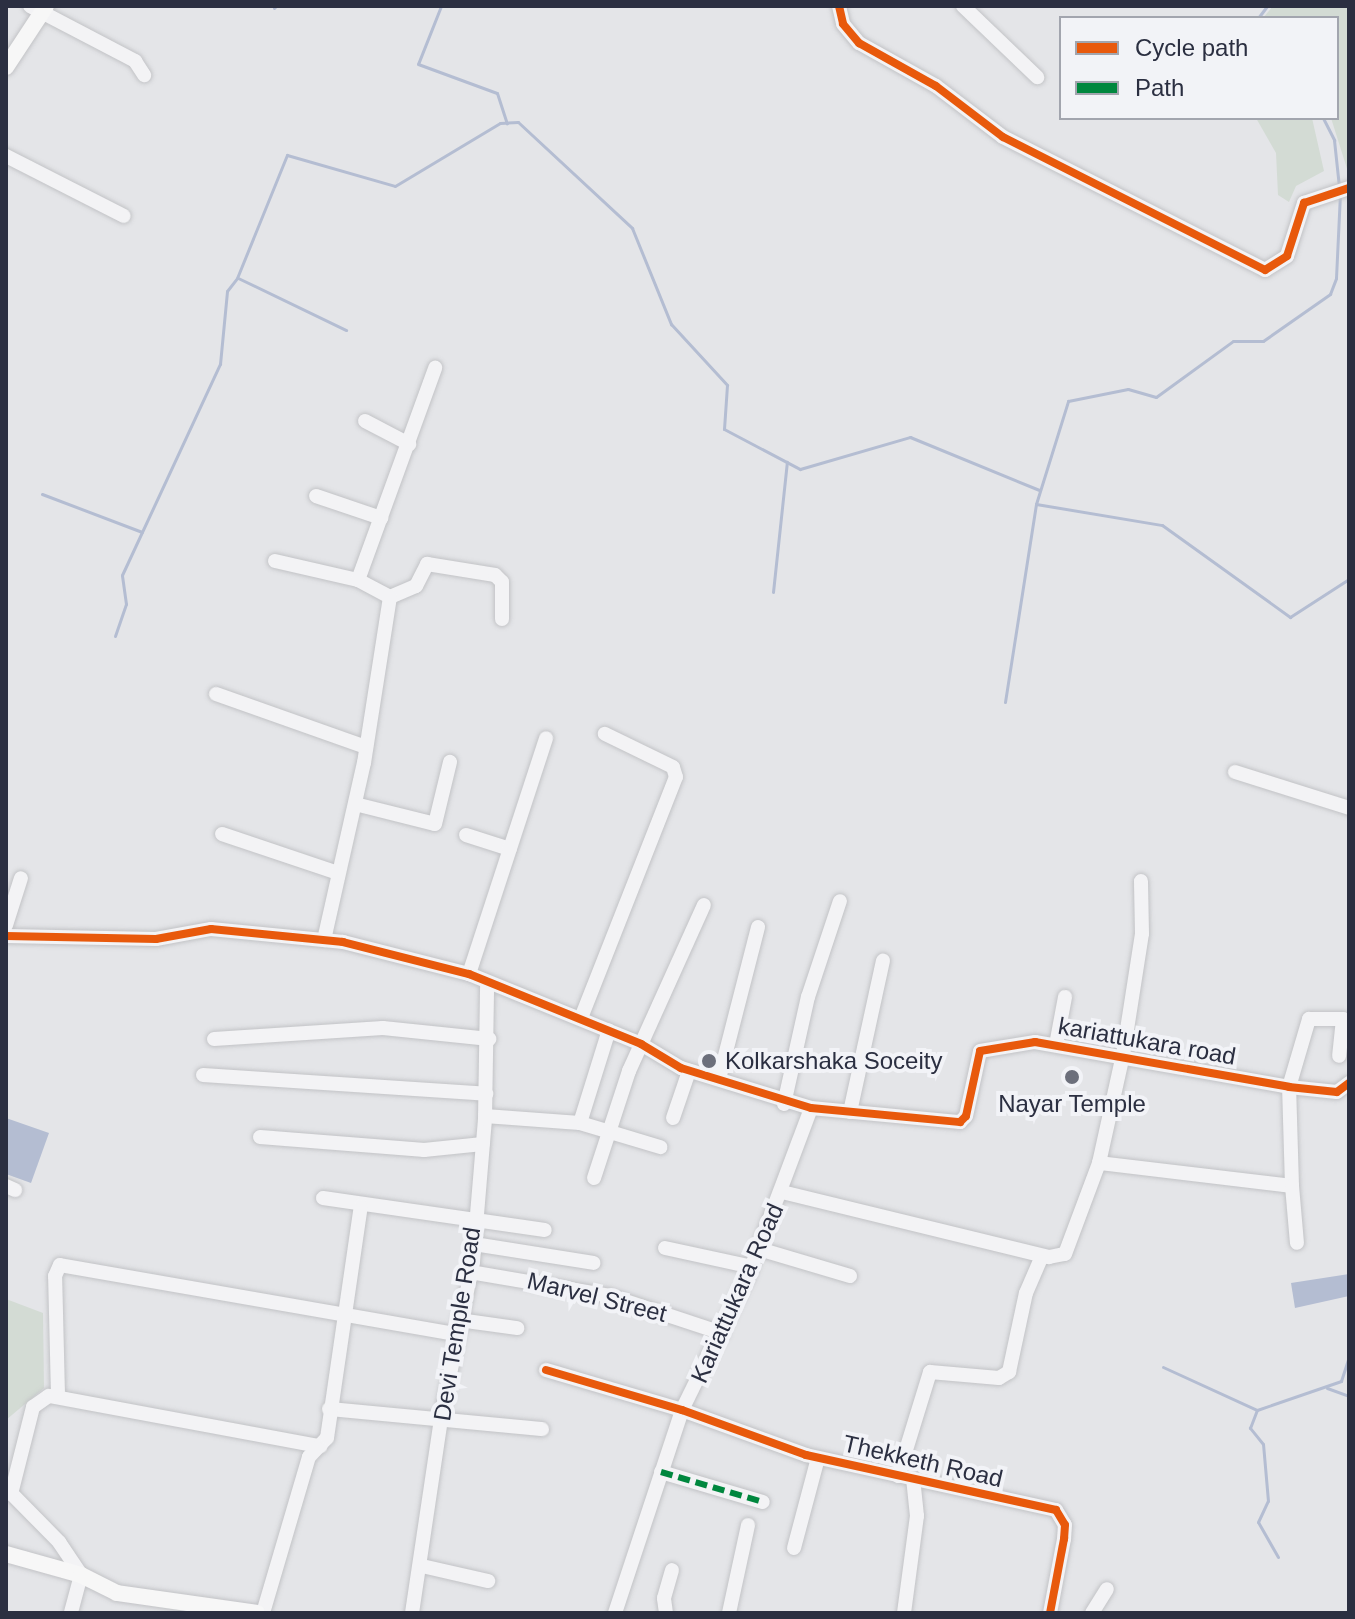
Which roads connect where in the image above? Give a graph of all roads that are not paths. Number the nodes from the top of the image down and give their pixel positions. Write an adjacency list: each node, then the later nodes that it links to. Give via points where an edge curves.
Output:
1 (839, 6): 8 (street, via 843,24 859,43 936,86 1003,137 1265,270 1274,269 1292,247 1301,207)
2 (963, 6): 6 (street)
3 (39, 8): 4 (main road); 5 (street, via 135,61)
4 (6, 67)
5 (144, 75)
6 (1037, 77)
7 (6, 156): 9 (street)
8 (1343, 188)
9 (124, 216)
10 (435, 368): 12 (street)
11 (365, 421): 12 (street)
12 (409, 444): 14 (street)
13 (316, 496): 14 (street)
14 (381, 518): 16 (street)
15 (275, 561): 16 (street)
16 (358, 580): 17 (street)
17 (390, 597): 18 (street, via 416,586 427,564 495,575 502,582); 22 (street)
18 (502, 619)
19 (216, 694): 22 (street)
20 (605, 734): 43 (street, via 673,767 676,777)
21 (546, 738): 29 (street)
22 (366, 747): 25 (street)
23 (450, 762): 25 (street, via 435,824)
24 (1235, 772): 26 (street)
25 (355, 804): 30 (street)
26 (1349, 808)
27 (222, 834): 30 (street)
28 (466, 835): 29 (street)
29 (510, 849): 40 (street)
30 (338, 873): 38 (street)
31 (21, 878): 35 (street)
32 (1141, 881): 49 (street, via 1142,934)
33 (840, 901): 57 (street, via 808,997)
34 (704, 905): 47 (street)
35 (6, 925)
36 (758, 927): 53 (street)
37 (6, 936): 38 (street, kariattukara road, via 141,940 211,929)
38 (324, 940): 40 (street, kariattukara road)
39 (883, 961): 59 (street)
40 (469, 974): 41 (street, kariattukara road)
41 (487, 985): 43 (street, kariattukara road); 46 (street, Devi Temple Road)
42 (1065, 997): 48 (street)
43 (581, 1018): 44 (street, kariattukara road)
44 (609, 1030): 47 (street, kariattukara road); 62 (street)
45 (214, 1039): 46 (street, via 383,1028)
46 (489, 1039): 56 (street, Devi Temple Road)
47 (641, 1044): 51 (street, kariattukara road); 63 (street)
48 (1056, 1045): 49 (street, kariattukara road); 59 (street, kariattukara road, via 1035,1042 980,1051 966,1116 960,1122)
49 (1123, 1055): 55 (street, kariattukara road); 67 (street)
50 (1339, 1056): 55 (street, via 1343,1019 1309,1019)
51 (689, 1071): 53 (street, kariattukara road); 61 (street)
52 (203, 1075): 56 (street)
53 (719, 1079): 57 (street, kariattukara road)
54 (1349, 1083): 55 (street, kariattukara road, via 1337,1092)
55 (1289, 1087): 69 (street)
56 (486, 1094): 60 (street, Devi Temple Road)
57 (784, 1104): 58 (street, kariattukara road)
58 (811, 1108): 59 (street, kariattukara road); 70 (street, Kariattukara Road)
59 (850, 1112)
60 (485, 1116): 62 (street); 65 (street, Devi Temple Road)
61 (673, 1118)
62 (580, 1123): 63 (street)
63 (610, 1131): 66 (street); 68 (street)
64 (260, 1137): 65 (street, via 424,1150)
65 (483, 1144): 73 (street, Devi Temple Road)
66 (660, 1147)
67 (1099, 1163): 69 (street); 79 (street, via 1072,1245 1058,1258)
68 (594, 1178)
69 (1292, 1186): 75 (street)
70 (782, 1192): 78 (street, Kariattukara Road); 79 (street)
71 (323, 1198): 72 (street)
72 (361, 1206): 73 (street); 84 (street)
73 (474, 1219): 74 (street); 76 (street, Devi Temple Road)
74 (545, 1230)
75 (1297, 1243)
76 (474, 1244): 80 (street); 82 (street, Devi Temple Road)
77 (665, 1248): 81 (street)
78 (759, 1249): 81 (street, Kariattukara Road); 83 (street)
79 (1042, 1256): 97 (street, via 1026,1293 1009,1372 999,1378 930,1372)
80 (594, 1263)
81 (752, 1267): 87 (street, Kariattukara Road)
82 (470, 1272): 85 (street, Devi Temple Road); 87 (street, Marvel Street, via 523,1277 610,1296)
83 (850, 1276)
84 (344, 1313): 85 (street); 89 (street, via 60,1265 55,1276); 90 (street)
85 (457, 1327): 86 (street); 92 (street, Devi Temple Road)
86 (517, 1328)
87 (722, 1333): 91 (street, Kariattukara Road)
88 (551, 1370): 91 (street, Thekketh Road)
89 (58, 1395): 94 (street); 98 (street, via 42,1397 33,1407)
90 (329, 1409): 92 (street); 94 (street, via 327,1438)
91 (682, 1410): 95 (street, Thekketh Road); 96 (street, Kariattukara Road)
92 (441, 1418): 93 (street); 103 (street, Devi Temple Road)
93 (542, 1429)
94 (320, 1446): 109 (street, via 309,1457)
95 (818, 1458): 97 (street, Thekketh Road); 101 (street)
96 (661, 1472): 99 (street); 111 (street, Kariattukara Road)
97 (906, 1478): 114 (street, via 917,1516); 115 (street, Thekketh Road, via 1056,1510 1065,1525)
98 (8, 1491): 105 (street, via 59,1542)
99 (763, 1502)
100 (748, 1525): 113 (street)
101 (794, 1548)
102 (6, 1554): 105 (main road)
103 (422, 1566): 106 (street); 110 (street, Devi Temple Road)
104 (672, 1570): 112 (street, via 664,1598)
105 (81, 1575): 108 (street); 109 (main road, via 117,1593 155,1602)
106 (488, 1581)
107 (1107, 1589): 116 (street)
108 (71, 1613)
109 (260, 1613)
110 (412, 1613)
111 (615, 1613)
112 (666, 1613)
113 (729, 1613)
114 (904, 1613)
115 (1050, 1613)
116 (1092, 1613)

